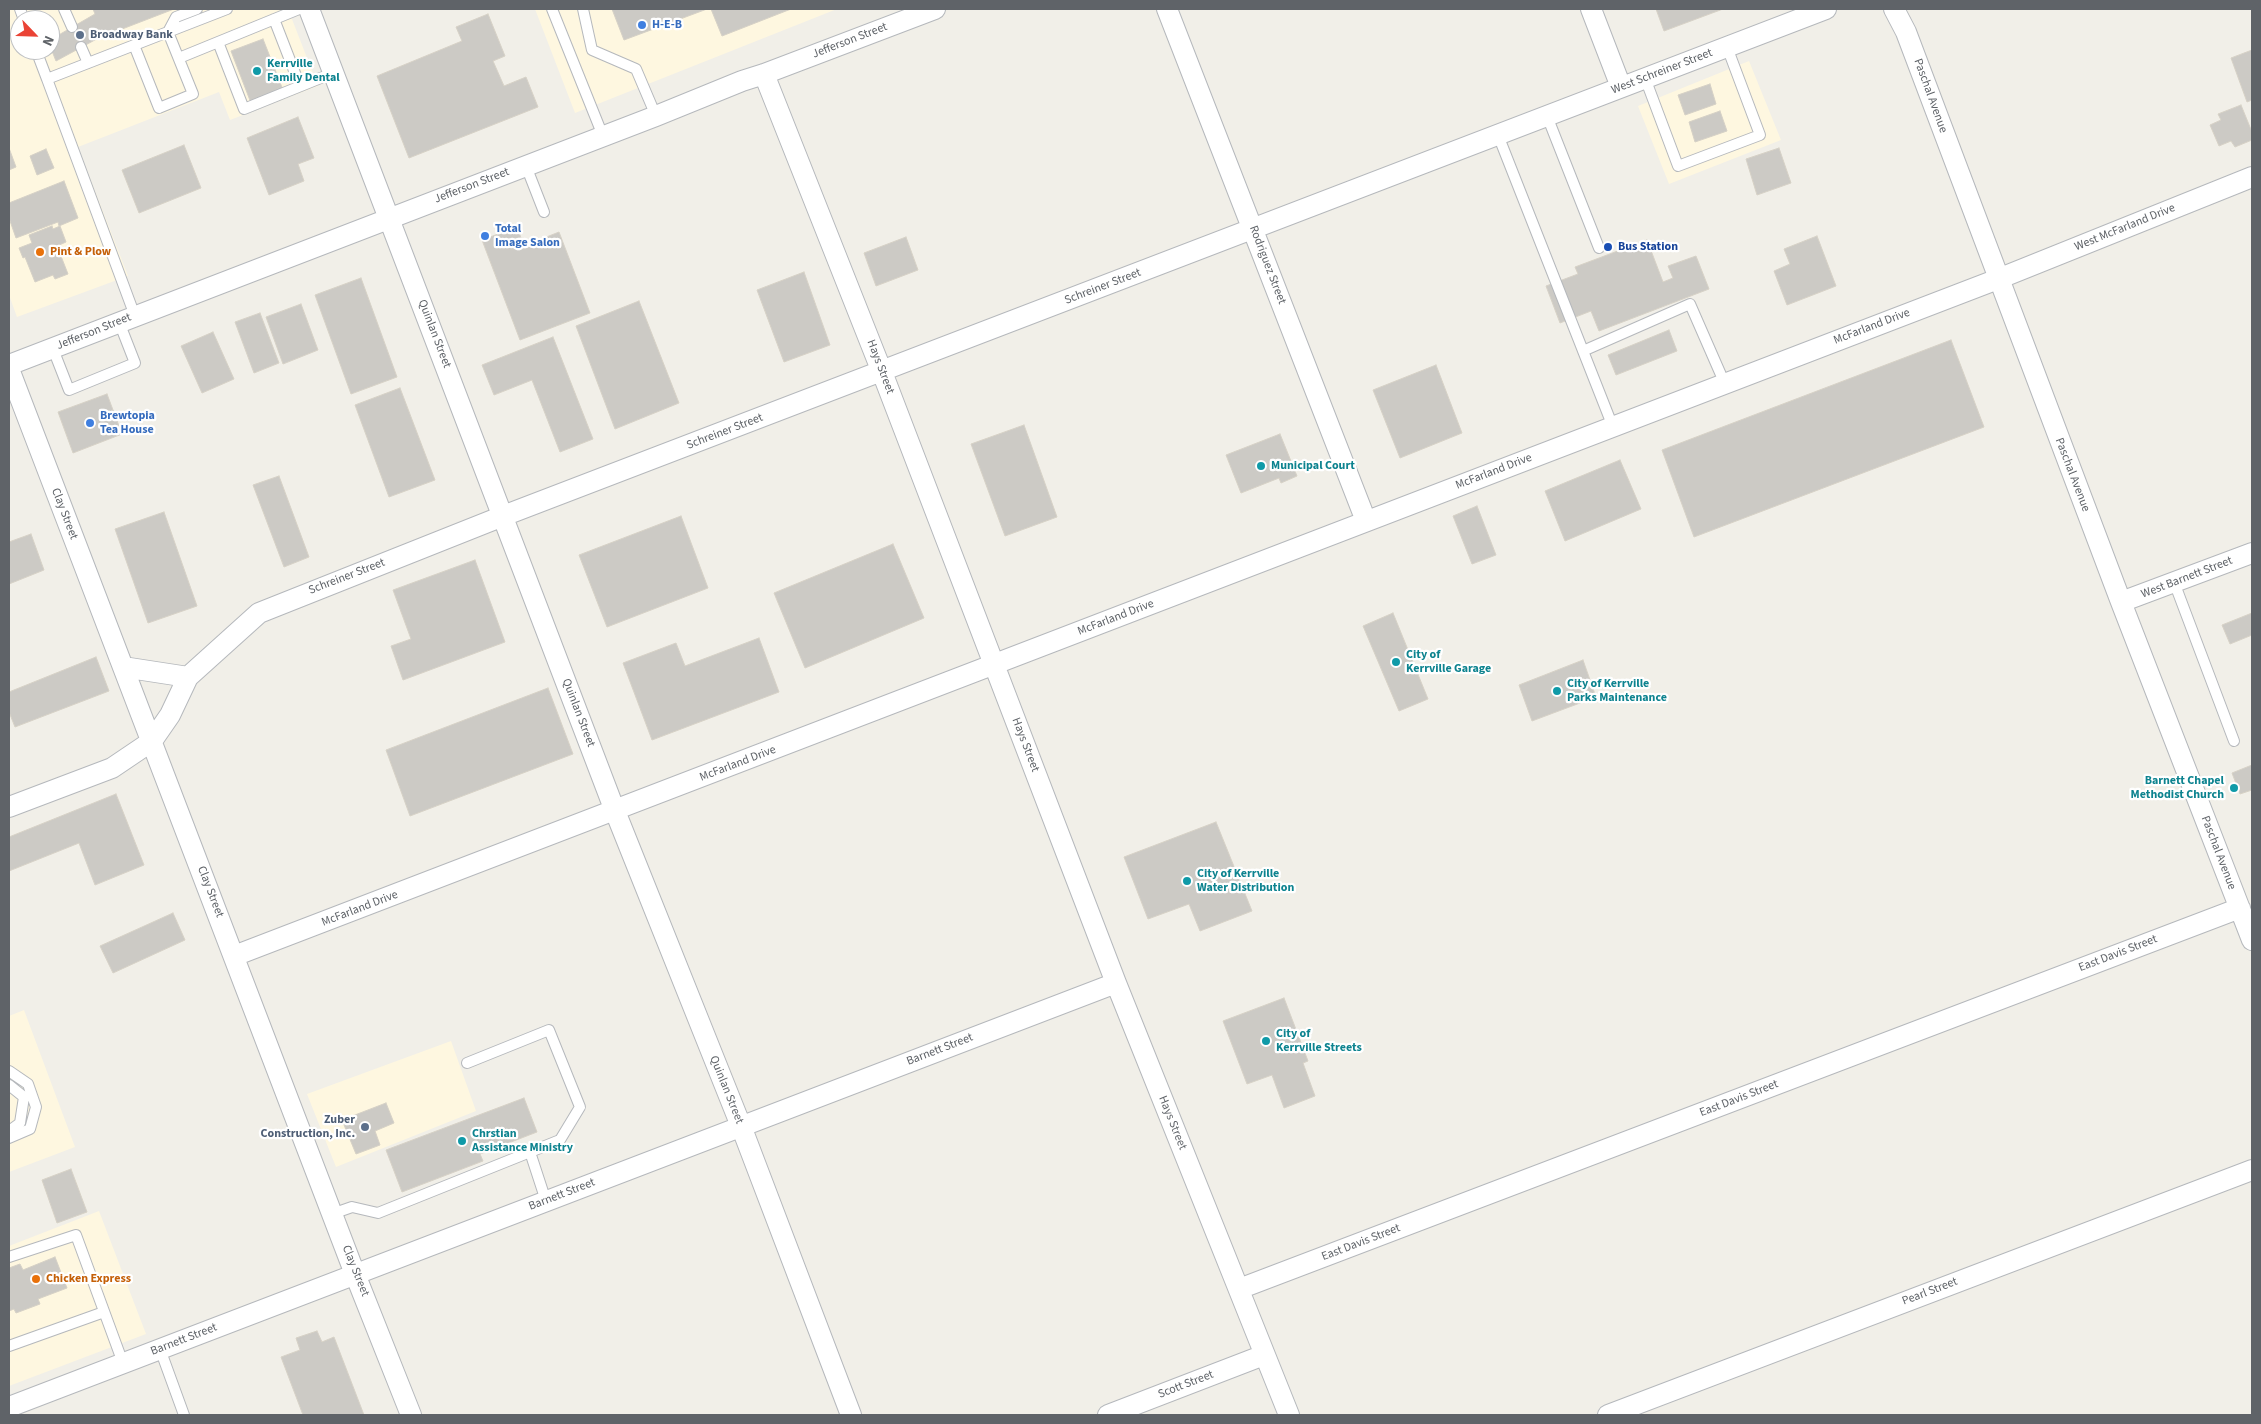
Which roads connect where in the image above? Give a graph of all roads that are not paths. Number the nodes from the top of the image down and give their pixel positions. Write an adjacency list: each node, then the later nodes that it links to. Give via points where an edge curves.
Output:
1 (64, 9): 15 (lane)
2 (197, 9): 16 (lane, via 176,17)
3 (227, 9): 16 (lane)
4 (299, 9): 14 (lane)
5 (309, 9): 24 (street, Quinlan Street)
6 (552, 9): 33 (lane)
7 (583, 9): 30 (lane, via 592,50 636,69)
8 (935, 9): 13 (street, Jefferson Street)
9 (1167, 9): 38 (street, Rodriguez Street)
10 (1591, 9): 29 (street)
11 (1826, 9): 20 (street, West Schreiner Street)
12 (1894, 9): 40 (street, Paschal Avenue, via 1906,32)
13 (911, 13): 25 (street, Jefferson Street)
14 (274, 19): 17 (lane); 28 (lane)
15 (72, 27)
16 (168, 32): 18 (lane); 21 (lane)
17 (218, 42): 21 (lane); 28 (lane, via 244,109)
18 (134, 45): 21 (lane, via 159,108 193,94); 23 (lane)
19 (82, 47): 23 (lane)
20 (1727, 47): 26 (street, West Schreiner Street); 26 (lane, via 1760,135 1678,166)
21 (179, 58)
22 (40, 60): 27 (lane)
23 (88, 63): 27 (lane)
24 (333, 73): 28 (lane); 37 (street, Quinlan Street)
25 (764, 74): 30 (street, Jefferson Street); 46 (street, Hays Street)
26 (1645, 78): 29 (street, West Schreiner Street)
27 (47, 79): 41 (lane)
28 (300, 86)
29 (1621, 88): 31 (street, West Schreiner Street)
30 (656, 116): 33 (street, Jefferson Street)
31 (1547, 116): 32 (street, West Schreiner Street); 39 (lane)
32 (1498, 135): 38 (street, Schreiner Street); 43 (lane)
33 (602, 136): 34 (street, Jefferson Street)
34 (526, 166): 36 (lane); 37 (street, Jefferson Street)
35 (2252, 177): 40 (street, West McFarland Drive)
36 (544, 212)
37 (390, 218): 41 (street, Jefferson Street); 49 (street, Quinlan Street)
38 (1253, 229): 46 (street, Schreiner Street); 50 (street, Rodriguez Street)
39 (1599, 248)
40 (1998, 279): 47 (street, McFarland Drive); 53 (street, Paschal Avenue)
41 (127, 319): 42 (street, Jefferson Street); 42 (lane, via 135,363 69,390)
42 (53, 349): 44 (street, Jefferson Street)
43 (1583, 351): 47 (lane, via 1690,304); 48 (lane)
44 (9, 365)
45 (9, 369): 55 (street, Clay Street)
46 (882, 372): 49 (street, Schreiner Street); 54 (street, Hays Street)
47 (1725, 384): 48 (street, McFarland Drive)
48 (1613, 427): 50 (street, McFarland Drive)
49 (503, 516): 56 (street, Schreiner Street, via 259,613); 60 (street, Quinlan Street)
50 (1366, 522): 54 (street, McFarland Drive)
51 (2252, 553): 52 (street, West Barnett Street)
52 (2174, 582): 53 (street, West Barnett Street); 58 (lane)
53 (2121, 602): 61 (street, Paschal Avenue)
54 (994, 665): 60 (street, McFarland Drive); 64 (street, Hays Street)
55 (123, 667): 56 (street); 57 (street, Clay Street)
56 (188, 677): 57 (street, Schreiner Street, via 170,715)
57 (152, 741): 59 (street, Schreiner Street, via 112,768); 63 (street, Clay Street)
58 (2234, 741)
59 (9, 807)
60 (615, 811): 63 (street, McFarland Drive); 68 (street, Quinlan Street)
61 (2240, 908): 62 (street, Paschal Avenue); 77 (street, East Davis Street)
62 (2252, 940)
63 (234, 956): 74 (street, Clay Street)
64 (1116, 982): 68 (street, Barnett Street); 77 (street, Hays Street)
65 (467, 1063): 71 (lane, via 548,1030 580,1107 560,1140)
66 (9, 1071): 70 (lane, via 28,1084 36,1108 30,1129)
67 (9, 1085): 69 (lane, via 24,1097 20,1123)
68 (741, 1126): 73 (street, Barnett Street); 86 (street, Quinlan Street)
69 (9, 1131)
70 (9, 1138)
71 (530, 1152): 73 (lane); 74 (lane, via 378,1213 352,1207)
72 (2252, 1170): 89 (street, Pearl Street)
73 (546, 1201): 76 (street, Barnett Street)
74 (332, 1214): 76 (street, Clay Street)
75 (9, 1257): 78 (lane, via 76,1235)
76 (355, 1274): 80 (street, Barnett Street); 85 (street, Clay Street)
77 (1239, 1289): 81 (street, Hays Street)
78 (104, 1312): 79 (lane); 82 (lane)
79 (9, 1346)
80 (160, 1349): 82 (street, Barnett Street); 84 (lane)
81 (1264, 1356): 87 (street, Scott Street); 88 (street, Hays Street)
82 (123, 1363): 83 (street, Barnett Street)
83 (9, 1407)
84 (184, 1415)
85 (411, 1415)
86 (851, 1415)
87 (1108, 1415)
88 (1289, 1415)
89 (1608, 1415)

